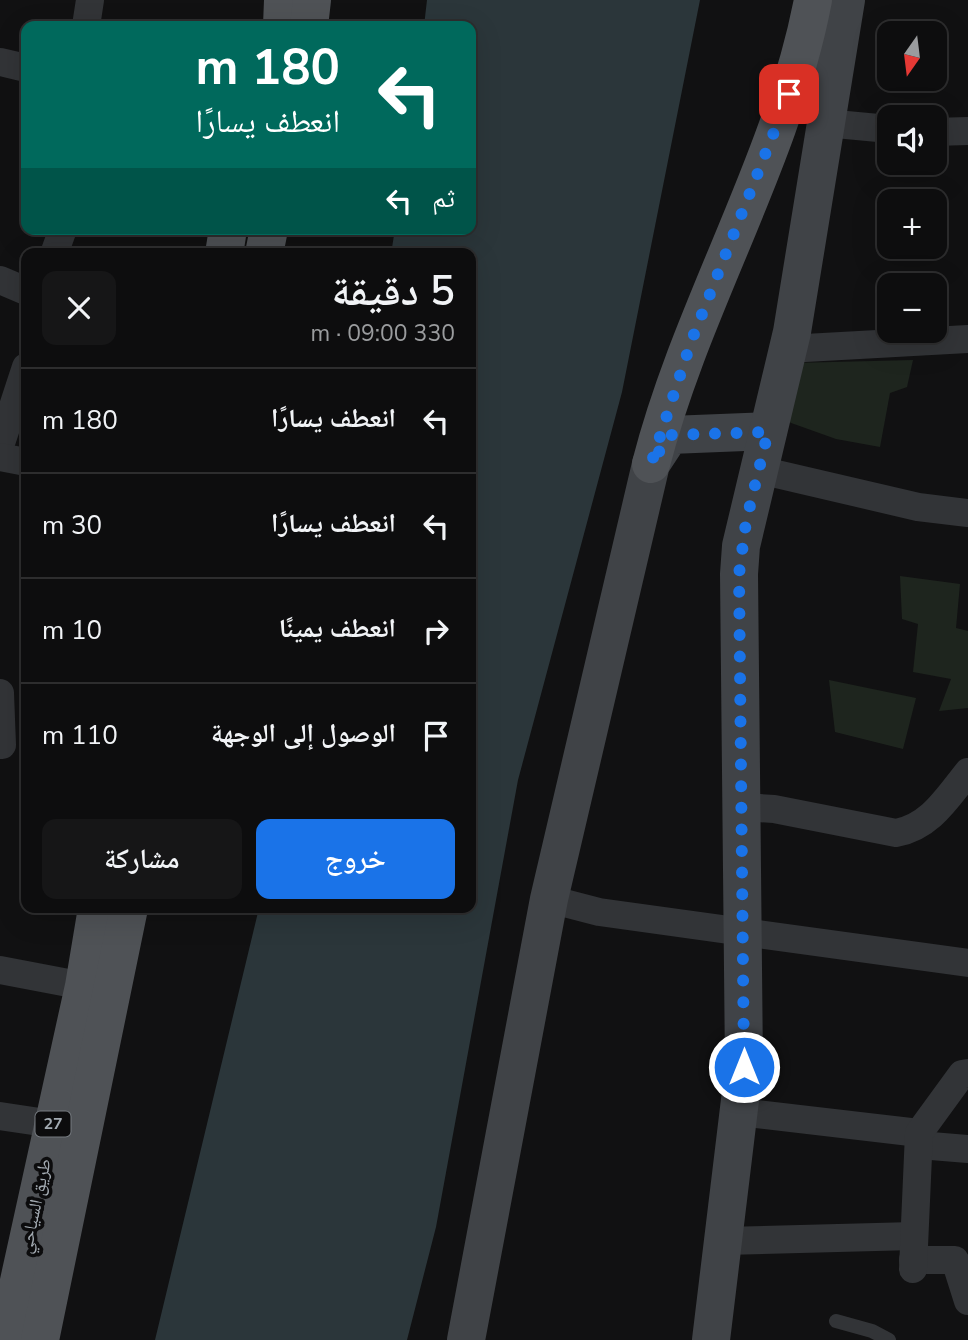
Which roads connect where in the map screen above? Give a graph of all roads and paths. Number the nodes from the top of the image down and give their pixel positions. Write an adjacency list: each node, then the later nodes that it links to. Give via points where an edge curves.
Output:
1 (90, 0): 7 (street)
2 (256, 0): 8 (main road)
3 (283, 0): 9 (main road)
4 (312, 0): 10 (main road)
5 (813, 0): 26 (main road, via 783,113 693,338)
6 (846, 0): 13 (street)
7 (87, 21)
8 (257, 21)
9 (282, 21)
10 (310, 21)
11 (0, 62): 12 (street)
12 (21, 67)
13 (825, 123): 14 (street); 20 (street)
14 (877, 128)
15 (968, 131): 16 (street)
16 (947, 132)
17 (0, 280): 18 (street)
18 (21, 289)
19 (968, 339): 20 (street)
20 (787, 349): 22 (street)
21 (21, 383): 23 (street)
22 (768, 432): 26 (street, via 670,435); 27 (street)
23 (0, 446)
24 (0, 457): 25 (street)
25 (21, 461)
26 (651, 464): 33 (street)
27 (759, 470): 28 (street, via 918,507); 32 (street, via 739,574)
28 (968, 513)
29 (0, 693): 30 (street)
30 (10, 746)
31 (968, 772): 32 (street, via 926,821 914,830 895,833)
32 (743, 807): 36 (street)
33 (549, 899): 36 (street, via 599,912); 53 (street)
34 (96, 913): 39 (main road, طريق السياحي / 27)
35 (128, 913): 52 (main road, طريق السياحي / 27)
36 (744, 930): 37 (street); 41 (street, via 744,1067)
37 (968, 963)
38 (0, 970): 39 (street)
39 (84, 986): 43 (main road, طريق السياحي / 27)
40 (968, 1073): 44 (street, via 962,1074)
41 (738, 1112): 44 (street); 46 (street)
42 (0, 1116): 43 (street)
43 (53, 1124): 47 (main road, طريق السياحي / 27)
44 (919, 1139): 45 (street); 48 (street)
45 (968, 1150)
46 (724, 1241): 48 (street); 54 (street)
47 (12, 1249): 51 (main road, طريق السياحي / 27)
48 (913, 1255): 49 (street, via 956,1260)
49 (968, 1301)
50 (836, 1321): 55 (lane)
51 (6, 1340)
52 (40, 1340)
53 (466, 1340)
54 (711, 1340)
55 (889, 1340)

